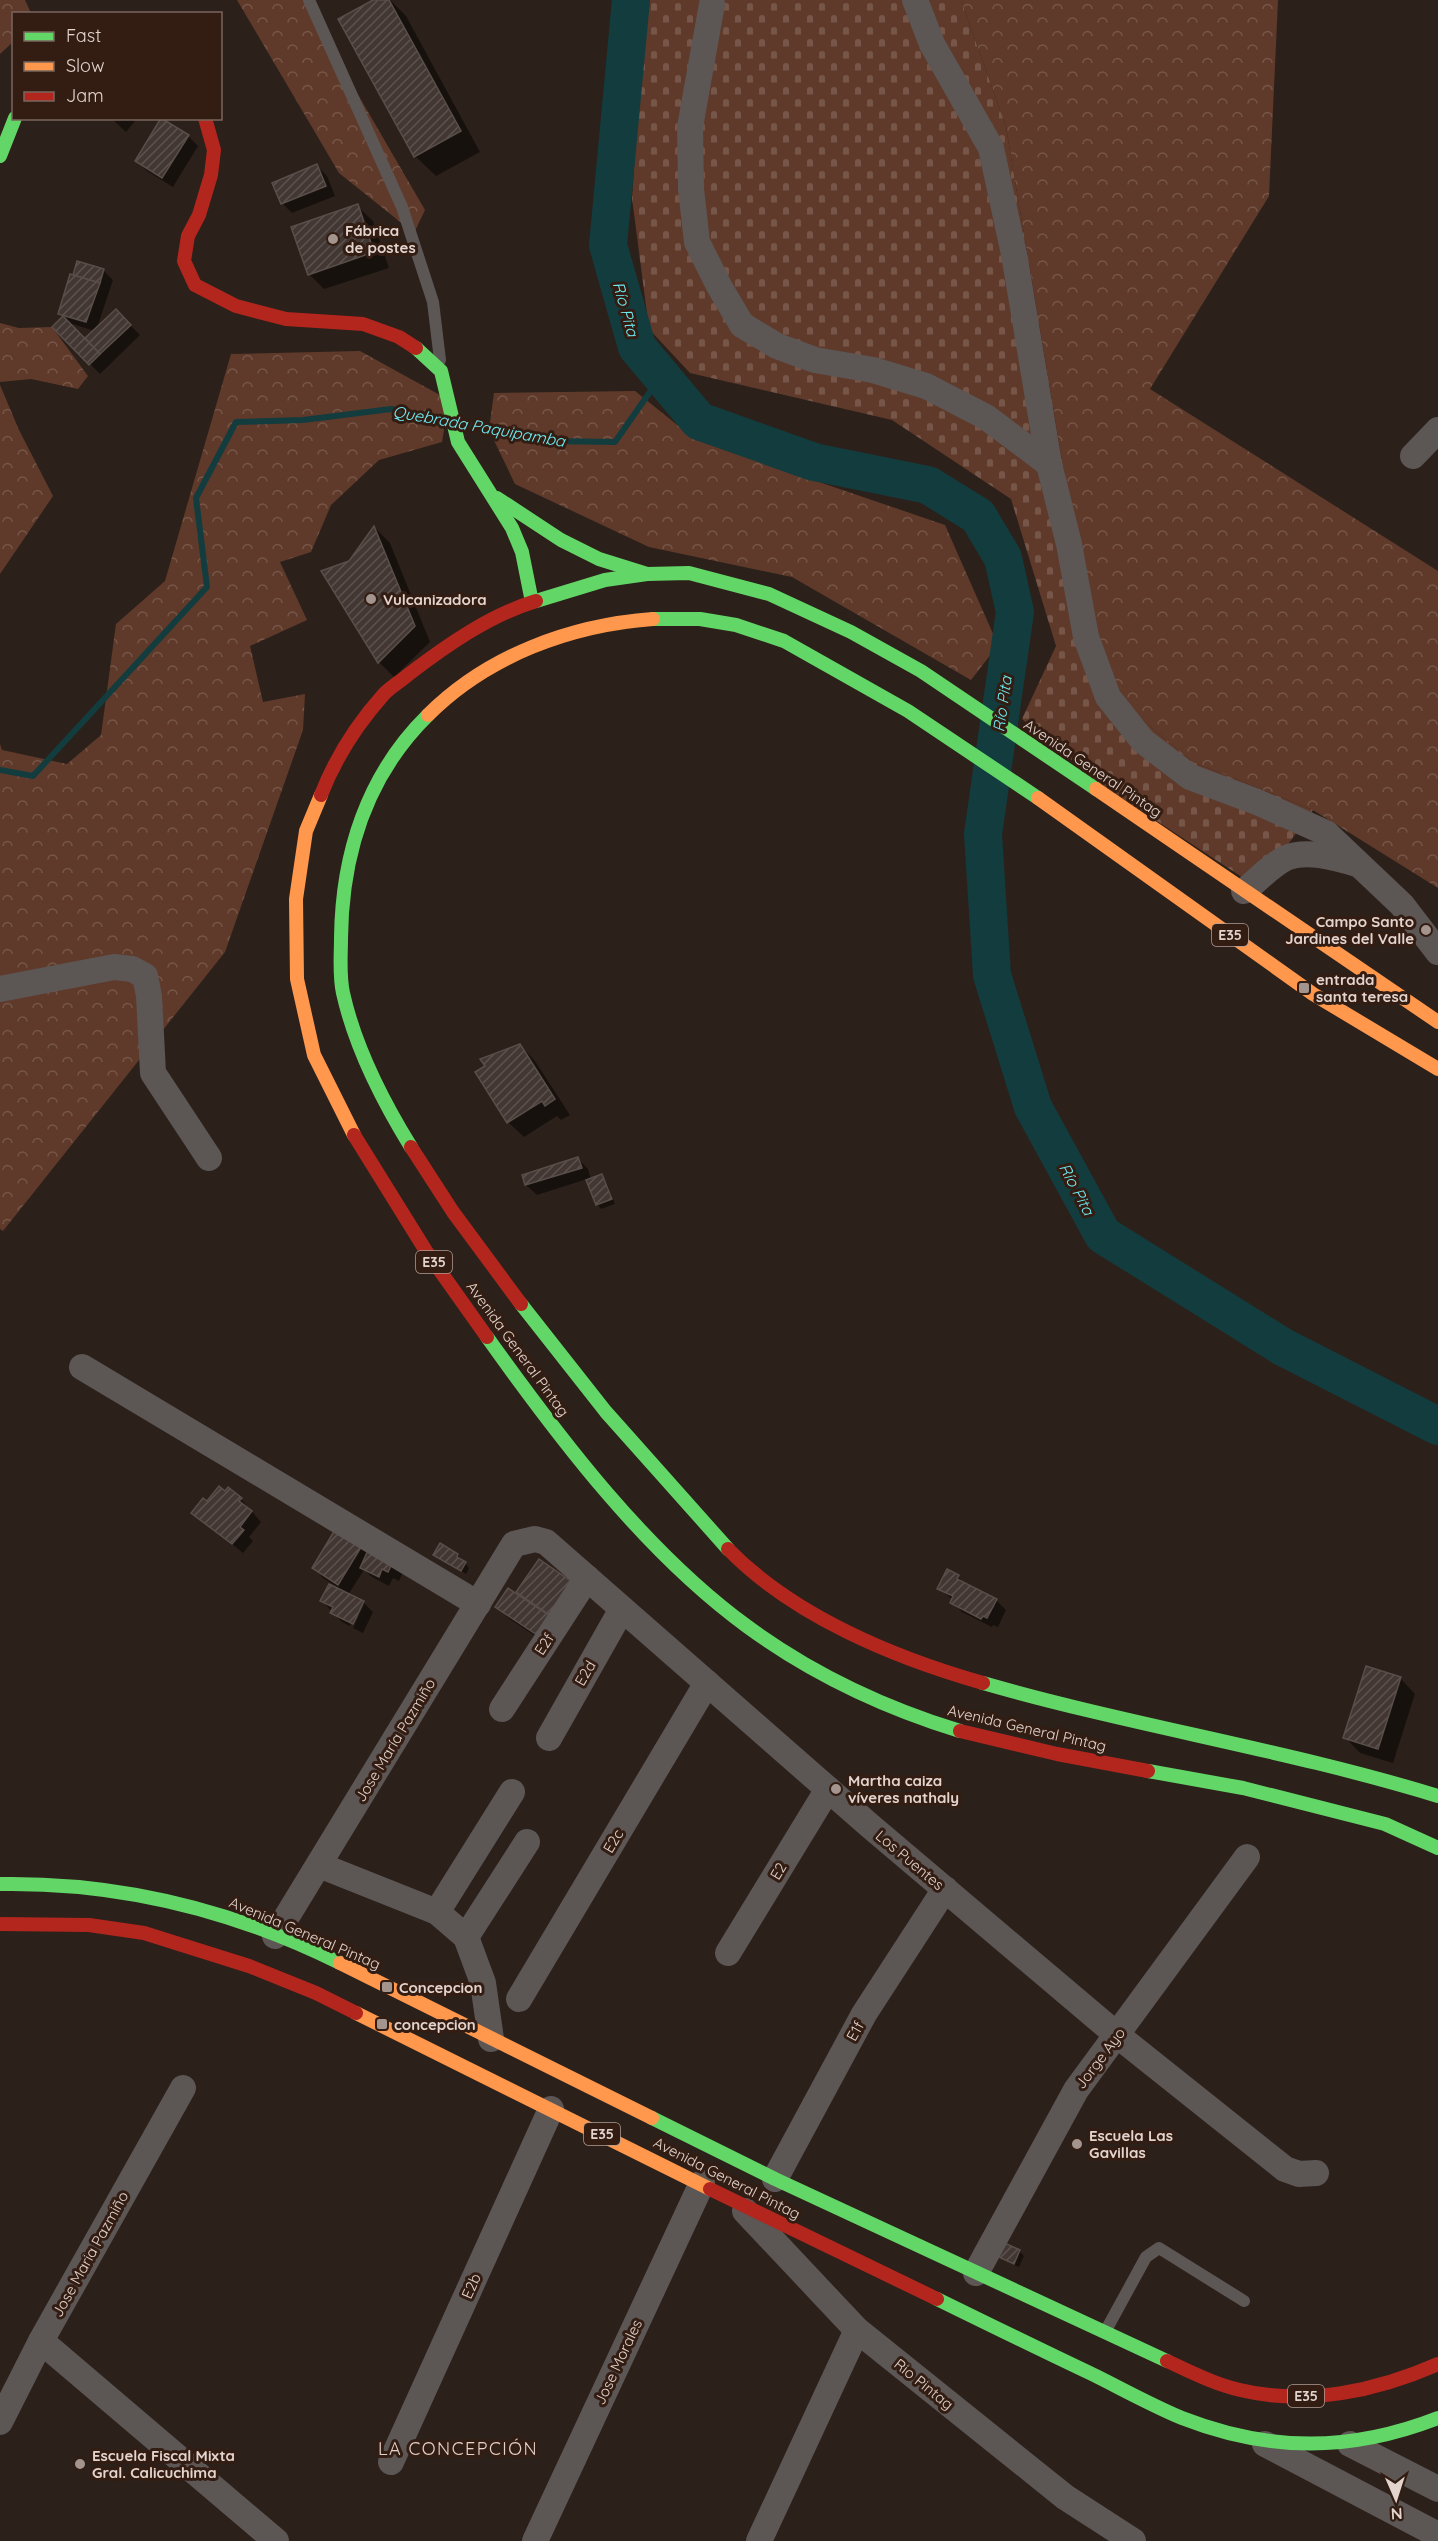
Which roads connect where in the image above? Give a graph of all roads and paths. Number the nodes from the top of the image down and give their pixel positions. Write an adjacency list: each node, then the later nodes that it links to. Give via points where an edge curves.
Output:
1 (309, 0): 7 (lane, via 402,207 432,302)
2 (915, 0): 10 (street, via 932,44 991,148 1014,254)
3 (712, 4): 10 (street, via 690,127 691,189 697,242 742,325 777,346 815,360 873,370 926,386 986,417)
4 (14, 120): 6 (main road)
5 (206, 120): 7 (main road, via 214,150 211,175 188,236 184,261 195,285 236,306 286,319 363,324 399,337)
6 (0, 156)
7 (441, 371): 11 (main road, via 458,442)
8 (1438, 429): 9 (street)
9 (1413, 456)
10 (1049, 464): 14 (street, via 1086,637 1108,697 1143,741 1190,777)
11 (493, 495): 12 (main road, via 561,540 599,559); 13 (main road, via 522,552)
12 (647, 574): 13 (main road, Avenida General Pintag / E35, via 604,580); 17 (main road, Avenida General Pintag / E35, via 689,573 718,579 769,594 851,632 921,671)
13 (532, 602): 35 (main road, Avenida General Pintag / E35, via 479,627 385,693 330,772 306,831 296,899 297,979 314,1055 355,1137 426,1251 514,1374 602,1487 684,1574 748,1627 837,1682 925,1720 984,1738 1243,1788 1385,1824)
14 (1289, 817): 15 (street); 16 (street, via 1326,833)
15 (1287, 858): 16 (street, via 1333,857); 17 (street)
16 (1361, 866): 18 (street, via 1402,905)
17 (1244, 891): 20 (main road, Avenida General Pintag / E35)
18 (1438, 952)
19 (0, 989): 22 (street, via 114,967 132,969 145,976 153,1073)
20 (1438, 1022)
21 (1438, 1069): 33 (main road, Avenida General Pintag / E35, via 1380,1038 1304,988 1029,790 891,699 778,637 736,625 687,617 581,627 488,668 452,693 391,759 362,815 345,870 342,986 360,1045 385,1102 418,1160 533,1321 631,1443 748,1568 802,1607 926,1667 995,1689 1314,1760)
22 (209, 1158)
23 (82, 1367): 26 (street)
24 (513, 1544): 25 (street, Los Puentes, via 535,1539 546,1542); 26 (street, Jose María Pazmiño)
25 (587, 1578): 27 (street, Los Puentes); 29 (street, E2f)
26 (478, 1604): 37 (street, Jose María Pazmiño)
27 (622, 1609): 28 (street, Los Puentes); 30 (street, E2d)
28 (707, 1683): 31 (street, Los Puentes); 45 (street, E2c)
29 (502, 1709)
30 (549, 1738)
31 (828, 1789): 39 (street, Los Puentes); 44 (street, E2)
32 (512, 1792): 40 (street)
33 (1438, 1796)
34 (527, 1842): 43 (street)
35 (1438, 1848)
36 (1247, 1857): 46 (street, Jorge Ayo)
37 (319, 1865): 40 (street); 42 (street, Jose María Pazmiño)
38 (0, 1884): 42 (main road, Avenida General Pintag / E35, via 132,1892 210,1911)
39 (945, 1889): 46 (street, Los Puentes); 51 (street, E1f, via 864,2014)
40 (437, 1912): 43 (street)
41 (0, 1924): 49 (main road, Avenida General Pintag / E35, via 89,1925 144,1933 249,1966 372,2020)
42 (275, 1936): 47 (main road, Avenida General Pintag / E35, via 333,1960)
43 (466, 1937): 47 (street, via 483,1983)
44 (728, 1953)
45 (519, 1999)
46 (1117, 2036): 50 (street, Los Puentes, via 1285,2169 1299,2174); 54 (street, Jorge Ayo, via 1076,2090)
47 (491, 2039): 51 (main road, Avenida General Pintag / E35)
48 (183, 2088): 58 (street, Jose Maria Pazmiño)
49 (551, 2109): 52 (main road, Avenida General Pintag / E35); 64 (street, E2b)
50 (1316, 2173)
51 (775, 2179): 54 (main road, Avenida General Pintag / E35)
52 (702, 2183): 53 (main road, Avenida General Pintag / E35); 68 (street, Jose Morales)
53 (737, 2202): 56 (street, Rio Pintag); 62 (main road, Avenida General Pintag / E35, via 1182,2418)
54 (976, 2273): 57 (main road, Avenida General Pintag / E35)
55 (1244, 2301): 57 (lane, via 1158,2248 1146,2257)
56 (857, 2330): 69 (street); 70 (street, Rio Pintag, via 1065,2497)
57 (1105, 2333): 59 (main road, Avenida General Pintag / E35, via 1201,2377 1244,2391 1296,2397 1353,2393 1411,2377)
58 (41, 2341): 61 (street, Jose Maria Pazmiño); 67 (street)
59 (1438, 2364)
60 (1438, 2418): 63 (main road, Avenida General Pintag / E35)
61 (0, 2422)
62 (1260, 2441): 63 (main road, Avenida General Pintag / E35); 66 (street)
63 (1350, 2444): 65 (street)
64 (391, 2462)
65 (1438, 2489)
66 (1438, 2535)
67 (276, 2541)
68 (534, 2541)
69 (759, 2541)
70 (1133, 2541)

